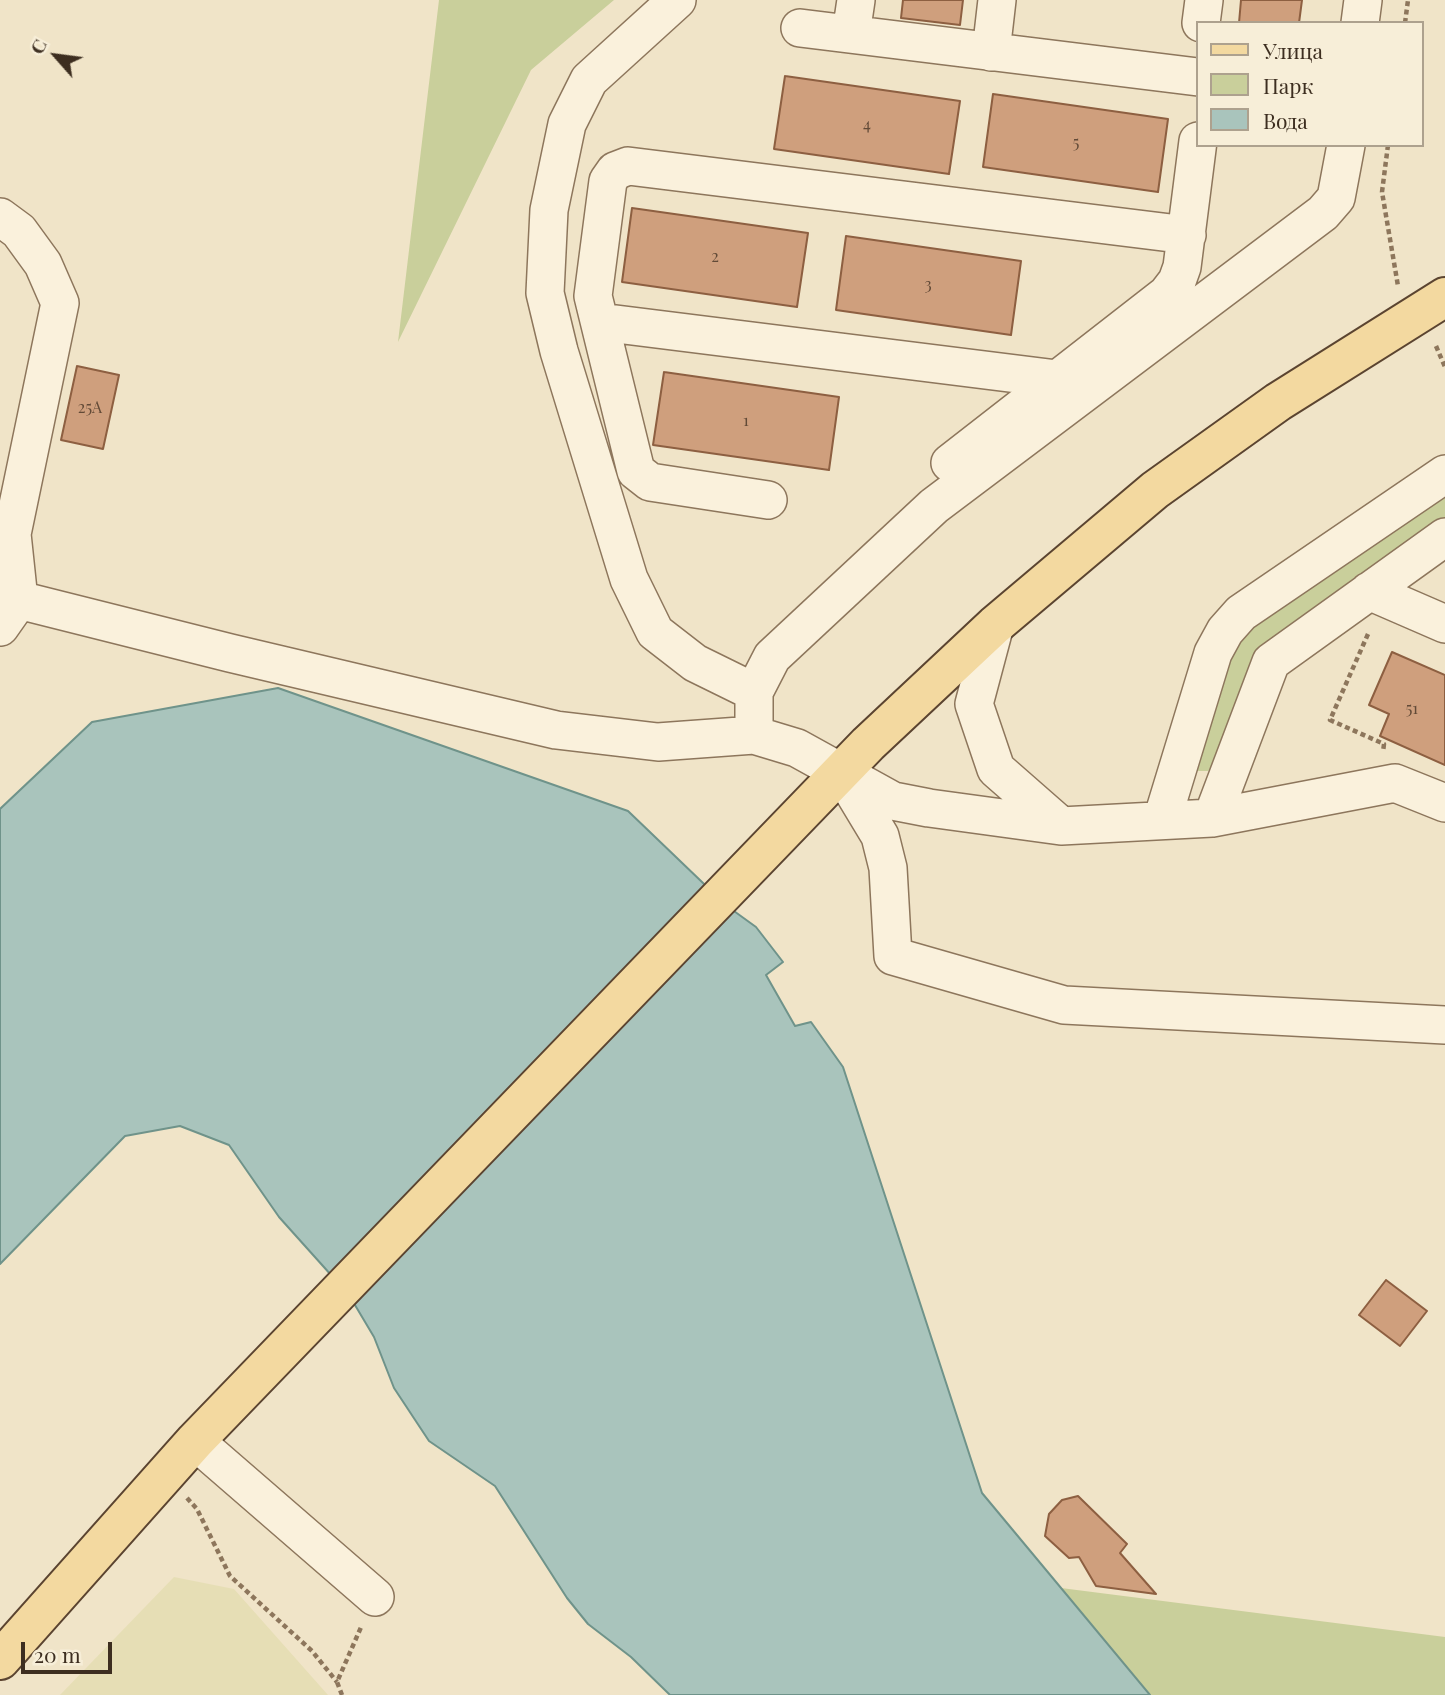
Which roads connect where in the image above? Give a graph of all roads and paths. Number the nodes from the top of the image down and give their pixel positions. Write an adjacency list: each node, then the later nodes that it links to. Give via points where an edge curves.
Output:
1 (677, 0): 32 (street, via 589,80 566,124 549,210 545,293 629,579 654,632 695,663)
2 (997, 0): 11 (street)
3 (1204, 0): 7 (street)
4 (1363, 0): 8 (street)
5 (1408, 0): 9 (path)
6 (853, 17): 10 (street); 11 (street)
7 (1201, 21)
8 (1360, 21)
9 (1405, 21)
10 (800, 28)
11 (991, 52): 12 (street)
12 (1196, 66)
13 (1197, 147): 17 (street)
14 (1346, 147): 32 (street, via 1336,198 1323,213 934,506 772,657)
15 (1388, 147): 18 (path, via 1382,192)
16 (0, 217): 29 (street, via 19,231 43,264 60,303 12,534)
17 (1186, 235): 20 (street, via 628,166 615,171 608,181 593,296); 23 (street, via 1182,267 1167,293)
18 (1399, 293)
19 (1445, 297): 31 (main road, via 1278,402 1155,490)
20 (600, 322): 23 (street); 26 (street, via 641,478)
21 (1436, 346): 22 (path)
22 (1445, 367)
23 (1057, 379): 25 (street)
24 (1445, 474): 38 (street, via 1241,613 1225,631 1213,653)
25 (920, 487)
26 (768, 500)
27 (1445, 537): 28 (street)
28 (1377, 594): 30 (street); 35 (path, via 1330,720 1384,744); 37 (street, via 1271,662)
29 (10, 613): 33 (street, via 230,653 556,730 658,742)
30 (1445, 624)
31 (995, 625): 34 (main road); 39 (street, via 974,704 996,769)
32 (754, 692): 33 (street)
33 (754, 735): 34 (street, via 797,748)
34 (841, 772): 39 (street, via 893,801); 40 (street, via 880,836 888,868 892,956 1064,1005); 41 (main road)
35 (1379, 784): 36 (street, via 1407,786); 37 (street)
36 (1445, 803)
37 (1212, 818): 38 (street)
38 (1162, 820): 39 (street)
39 (1061, 826)
40 (1445, 1025)
41 (195, 1441): 42 (main road); 43 (street)
42 (166, 1473): 44 (main road); 45 (path, via 197,1509 230,1576 312,1651)
43 (375, 1597): 45 (path)
44 (0, 1660)
45 (337, 1682): 46 (path)
46 (342, 1695)

